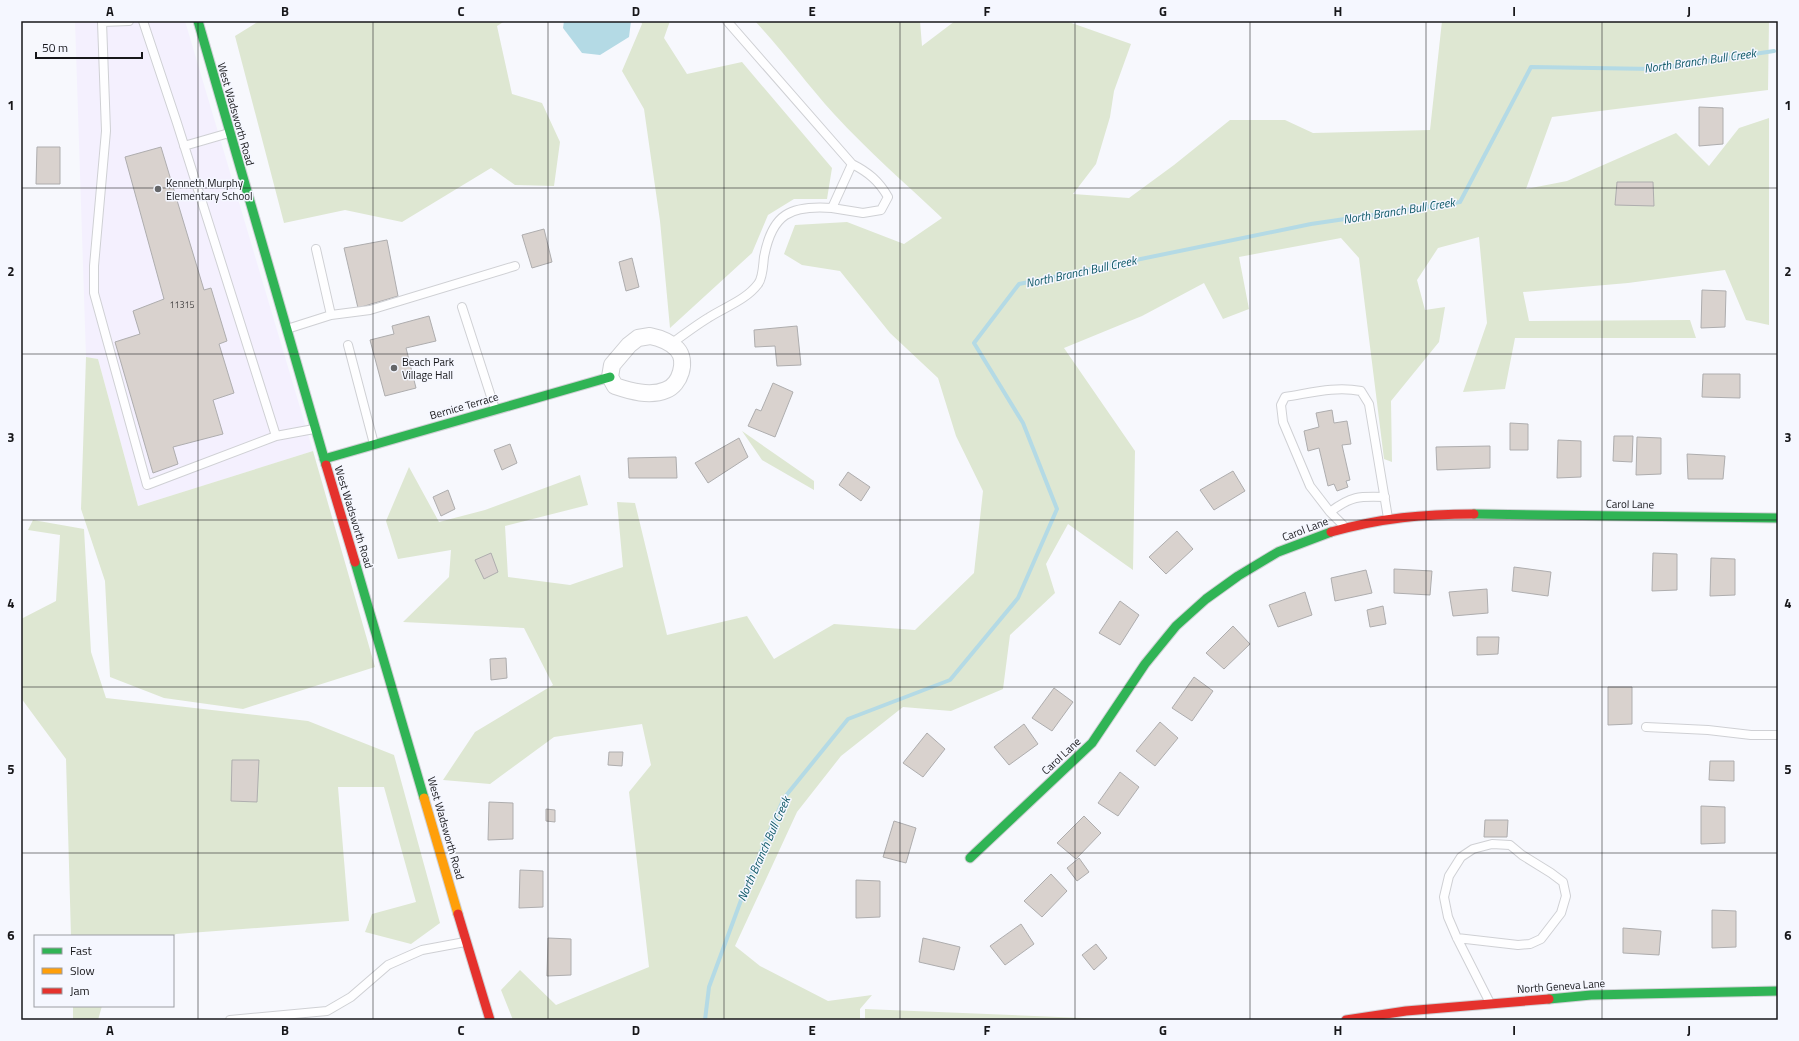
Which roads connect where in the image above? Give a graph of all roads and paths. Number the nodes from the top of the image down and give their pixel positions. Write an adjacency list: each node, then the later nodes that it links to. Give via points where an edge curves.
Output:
1 (129, 21): 19 (lane, via 102,22 106,131 94,293 147,485)
2 (143, 21): 6 (lane)
3 (198, 21): 5 (street, West Wadsworth Road)
4 (726, 21): 7 (lane)
5 (229, 133): 6 (lane); 13 (street, West Wadsworth Road)
6 (184, 146): 19 (lane)
7 (852, 164): 8 (lane); 8 (lane, via 866,171 888,197 881,210 863,213)
8 (832, 208): 14 (lane, via 810,206 788,212 774,226 766,248 760,282 747,296 708,318)
9 (316, 249): 12 (lane)
10 (515, 266): 12 (lane, via 370,310)
11 (462, 307): 17 (lane)
12 (331, 315): 13 (lane)
13 (286, 329): 18 (street, West Wadsworth Road)
14 (671, 344): 16 (street, via 662,338 638,338 620,353 612,365); 16 (street, via 678,350 682,363 675,385 666,390 654,393 630,391 615,386)
15 (348, 345): 20 (lane)
16 (610, 377): 17 (street, Bernice Terrace)
17 (495, 410): 20 (street, Bernice Terrace)
18 (315, 429): 19 (lane); 21 (street, West Wadsworth Road)
19 (276, 436)
20 (374, 445): 21 (street, Bernice Terrace)
21 (324, 459): 31 (street, West Wadsworth Road)
22 (1385, 496): 23 (lane, via 1360,496 1342,502); 23 (lane, via 1369,404 1361,391 1348,388 1331,389 1285,397 1281,406 1283,422 1310,486); 25 (lane)
23 (1330, 512): 26 (lane)
24 (1778, 518): 25 (street, Carol Lane, via 1447,514)
25 (1388, 519): 26 (street, Carol Lane)
26 (1345, 528): 29 (street, Carol Lane, via 1322,534 1278,552 1206,599 1176,626 1145,664 1092,743)
27 (1646, 727): 28 (lane)
28 (1778, 735)
29 (970, 858)
30 (1457, 938): 30 (lane, via 1448,917 1444,897 1449,876 1461,857 1473,849 1492,844 1510,845 1563,882 1566,896 1561,913 1541,939 1530,944 1518,945); 33 (lane)
31 (466, 942): 34 (lane, via 422,950 388,965 351,997 327,1010); 35 (street, West Wadsworth Road)
32 (1778, 990): 33 (street, North Geneva Lane, via 1591,995)
33 (1490, 1004): 36 (street, North Geneva Lane, via 1406,1011)
34 (230, 1020)
35 (490, 1020)
36 (1346, 1020)

